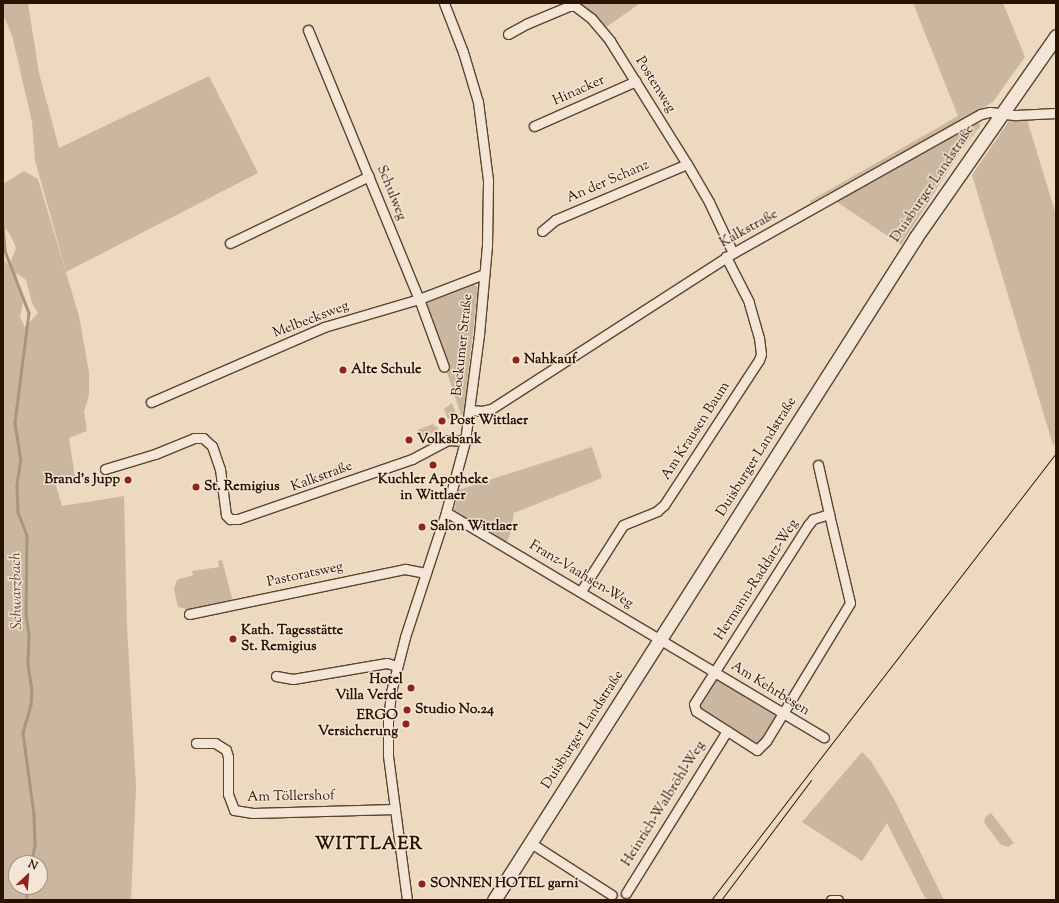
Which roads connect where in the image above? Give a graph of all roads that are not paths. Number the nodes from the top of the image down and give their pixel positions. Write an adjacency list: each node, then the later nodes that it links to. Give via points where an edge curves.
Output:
1 (444, 3): 14 (street, Bockumer Straße, via 463,52 478,102 488,180)
2 (308, 30): 10 (street, Schulweg)
3 (508, 34): 5 (street, Postenweg, via 556,10 575,6 591,18 610,40)
4 (1056, 36): 6 (main road, Duisburger Landstraße)
5 (636, 81): 8 (street, Hinacker); 9 (street, Postenweg)
6 (1001, 112): 7 (street, Kalkstraße, via 1016,115); 13 (street, Kalkstraße, via 981,114); 27 (main road, Duisburger Landstraße, via 911,244)
7 (1056, 113)
8 (534, 126)
9 (687, 164): 11 (street, An der Schanz, via 555,220); 13 (street, Postenweg, via 710,202)
10 (369, 176): 12 (street); 15 (street, Schulweg)
11 (542, 231)
12 (230, 243)
13 (729, 255): 18 (street, Kalkstraße, via 491,409); 25 (street, Am Krausen Baum, via 749,302 759,338 759,360 664,505 657,511 623,525)
14 (484, 274): 15 (street, Melbecksweg); 18 (street, Bockumer Straße)
15 (419, 299): 16 (street, Schulweg); 17 (street, Melbecksweg, via 324,328)
16 (444, 368)
17 (152, 402)
18 (470, 410): 19 (street, Bockumer Straße)
19 (465, 441): 21 (street, Kalkstraße, via 447,440 412,459 238,520 230,519 226,514 220,469 212,446 202,438 194,438 155,454); 22 (street, Bockumer Straße)
20 (818, 466): 23 (street)
21 (105, 469)
22 (446, 512): 24 (street, Bockumer Straße); 25 (street, Franz-Vaahsen-Weg)
23 (829, 514): 29 (street, Hermann-Raddatz-Weg, via 813,519 808,525); 31 (street, via 850,603)
24 (426, 573): 26 (street, Pastoratsweg, via 404,569); 28 (street, Bockumer Straße)
25 (581, 591): 27 (street, Franz-Vaahsen-Weg)
26 (189, 614)
27 (661, 638): 29 (street, Am Kehrbesen); 36 (main road, Duisburger Landstraße)
28 (396, 666): 30 (street, via 387,663 293,679); 35 (street, Bockumer Straße, via 388,721 388,755)
29 (715, 671): 31 (street, Am Kehrbesen); 32 (street, via 694,707)
30 (276, 676)
31 (782, 712): 32 (street, via 766,742 757,750); 33 (street, Am Kehrbesen)
32 (727, 731): 37 (street, Heinrich-Walbröhl-Weg)
33 (824, 737)
34 (196, 743): 35 (street, Am Töllershof, via 215,742 226,750 228,794 234,810 253,813)
35 (395, 809): 39 (street, Bockumer Straße)
36 (529, 842): 38 (street, Heinrich-Walbröhl-Weg); 40 (main road, Duisburger Landstraße)
37 (627, 897): 38 (street, Heinrich-Walbröhl-Weg, via 617,891)
38 (611, 898)
39 (407, 900)
40 (494, 900)
41 (831, 900): 42 (street)
42 (838, 900)

